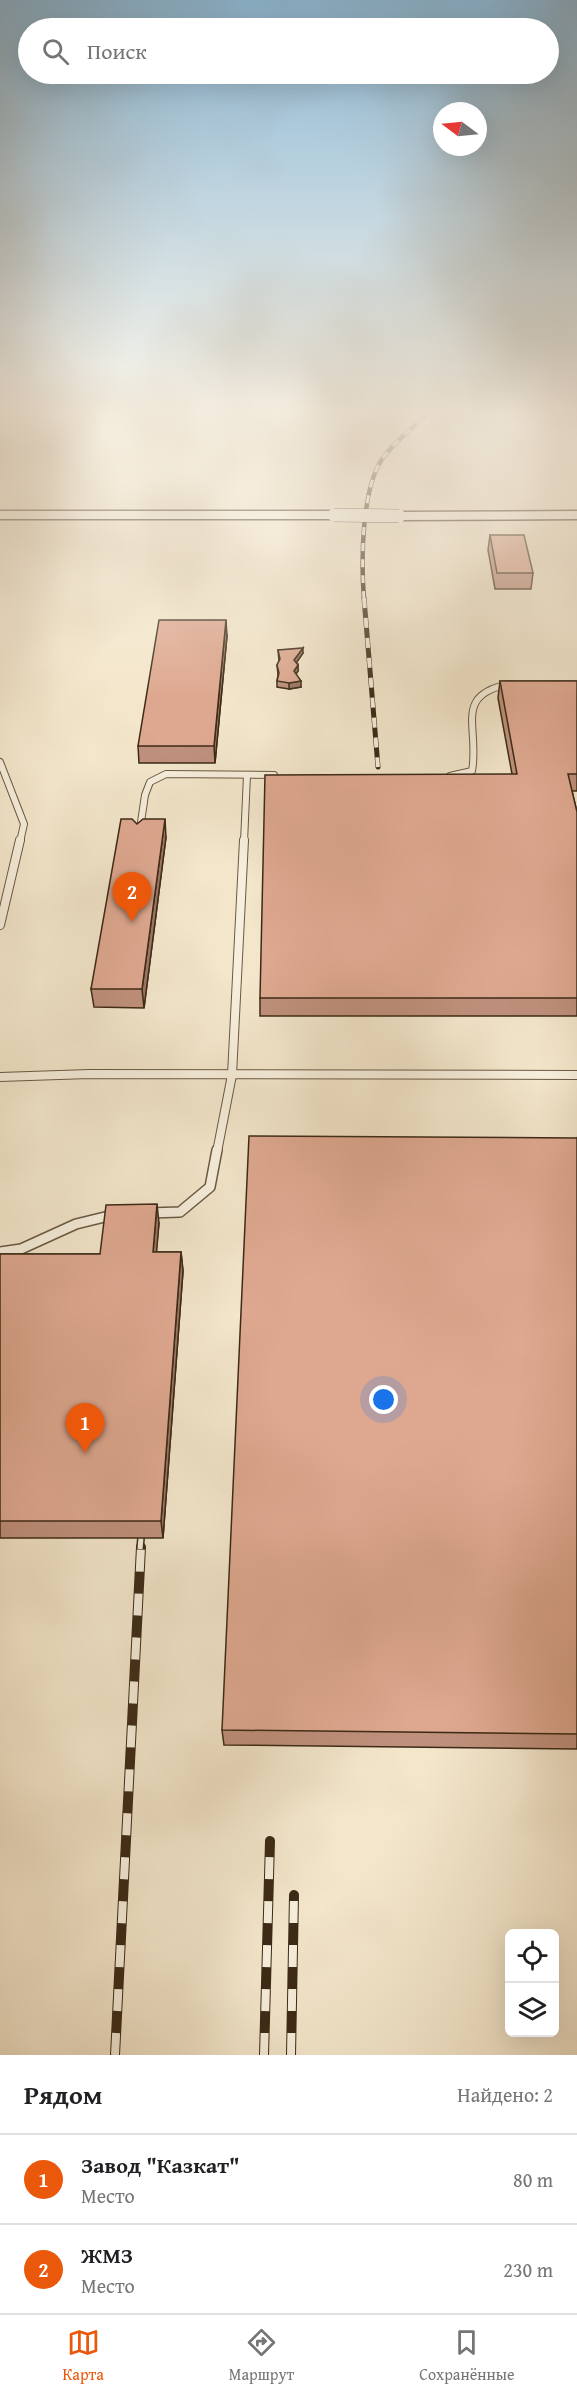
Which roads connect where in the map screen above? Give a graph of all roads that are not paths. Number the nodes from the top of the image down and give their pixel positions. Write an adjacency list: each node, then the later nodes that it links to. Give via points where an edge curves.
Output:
1 (0, 515): 2 (main road, bridge)
2 (577, 515)
3 (514, 683): 7 (lane, via 485,690 474,701 471,718 476,759 472,771)
4 (0, 762): 9 (lane, via 24,824)
5 (247, 775): 6 (lane); 8 (lane, via 166,774 150,782); 10 (lane)
6 (281, 775)
7 (441, 777)
8 (139, 837)
9 (0, 925)
10 (232, 1075): 11 (lane); 12 (lane); 14 (lane, via 210,1187 180,1212)
11 (577, 1075)
12 (0, 1077)
13 (126, 1214): 15 (lane, via 76,1224 21,1249)
14 (137, 1214)
15 (0, 1252)

